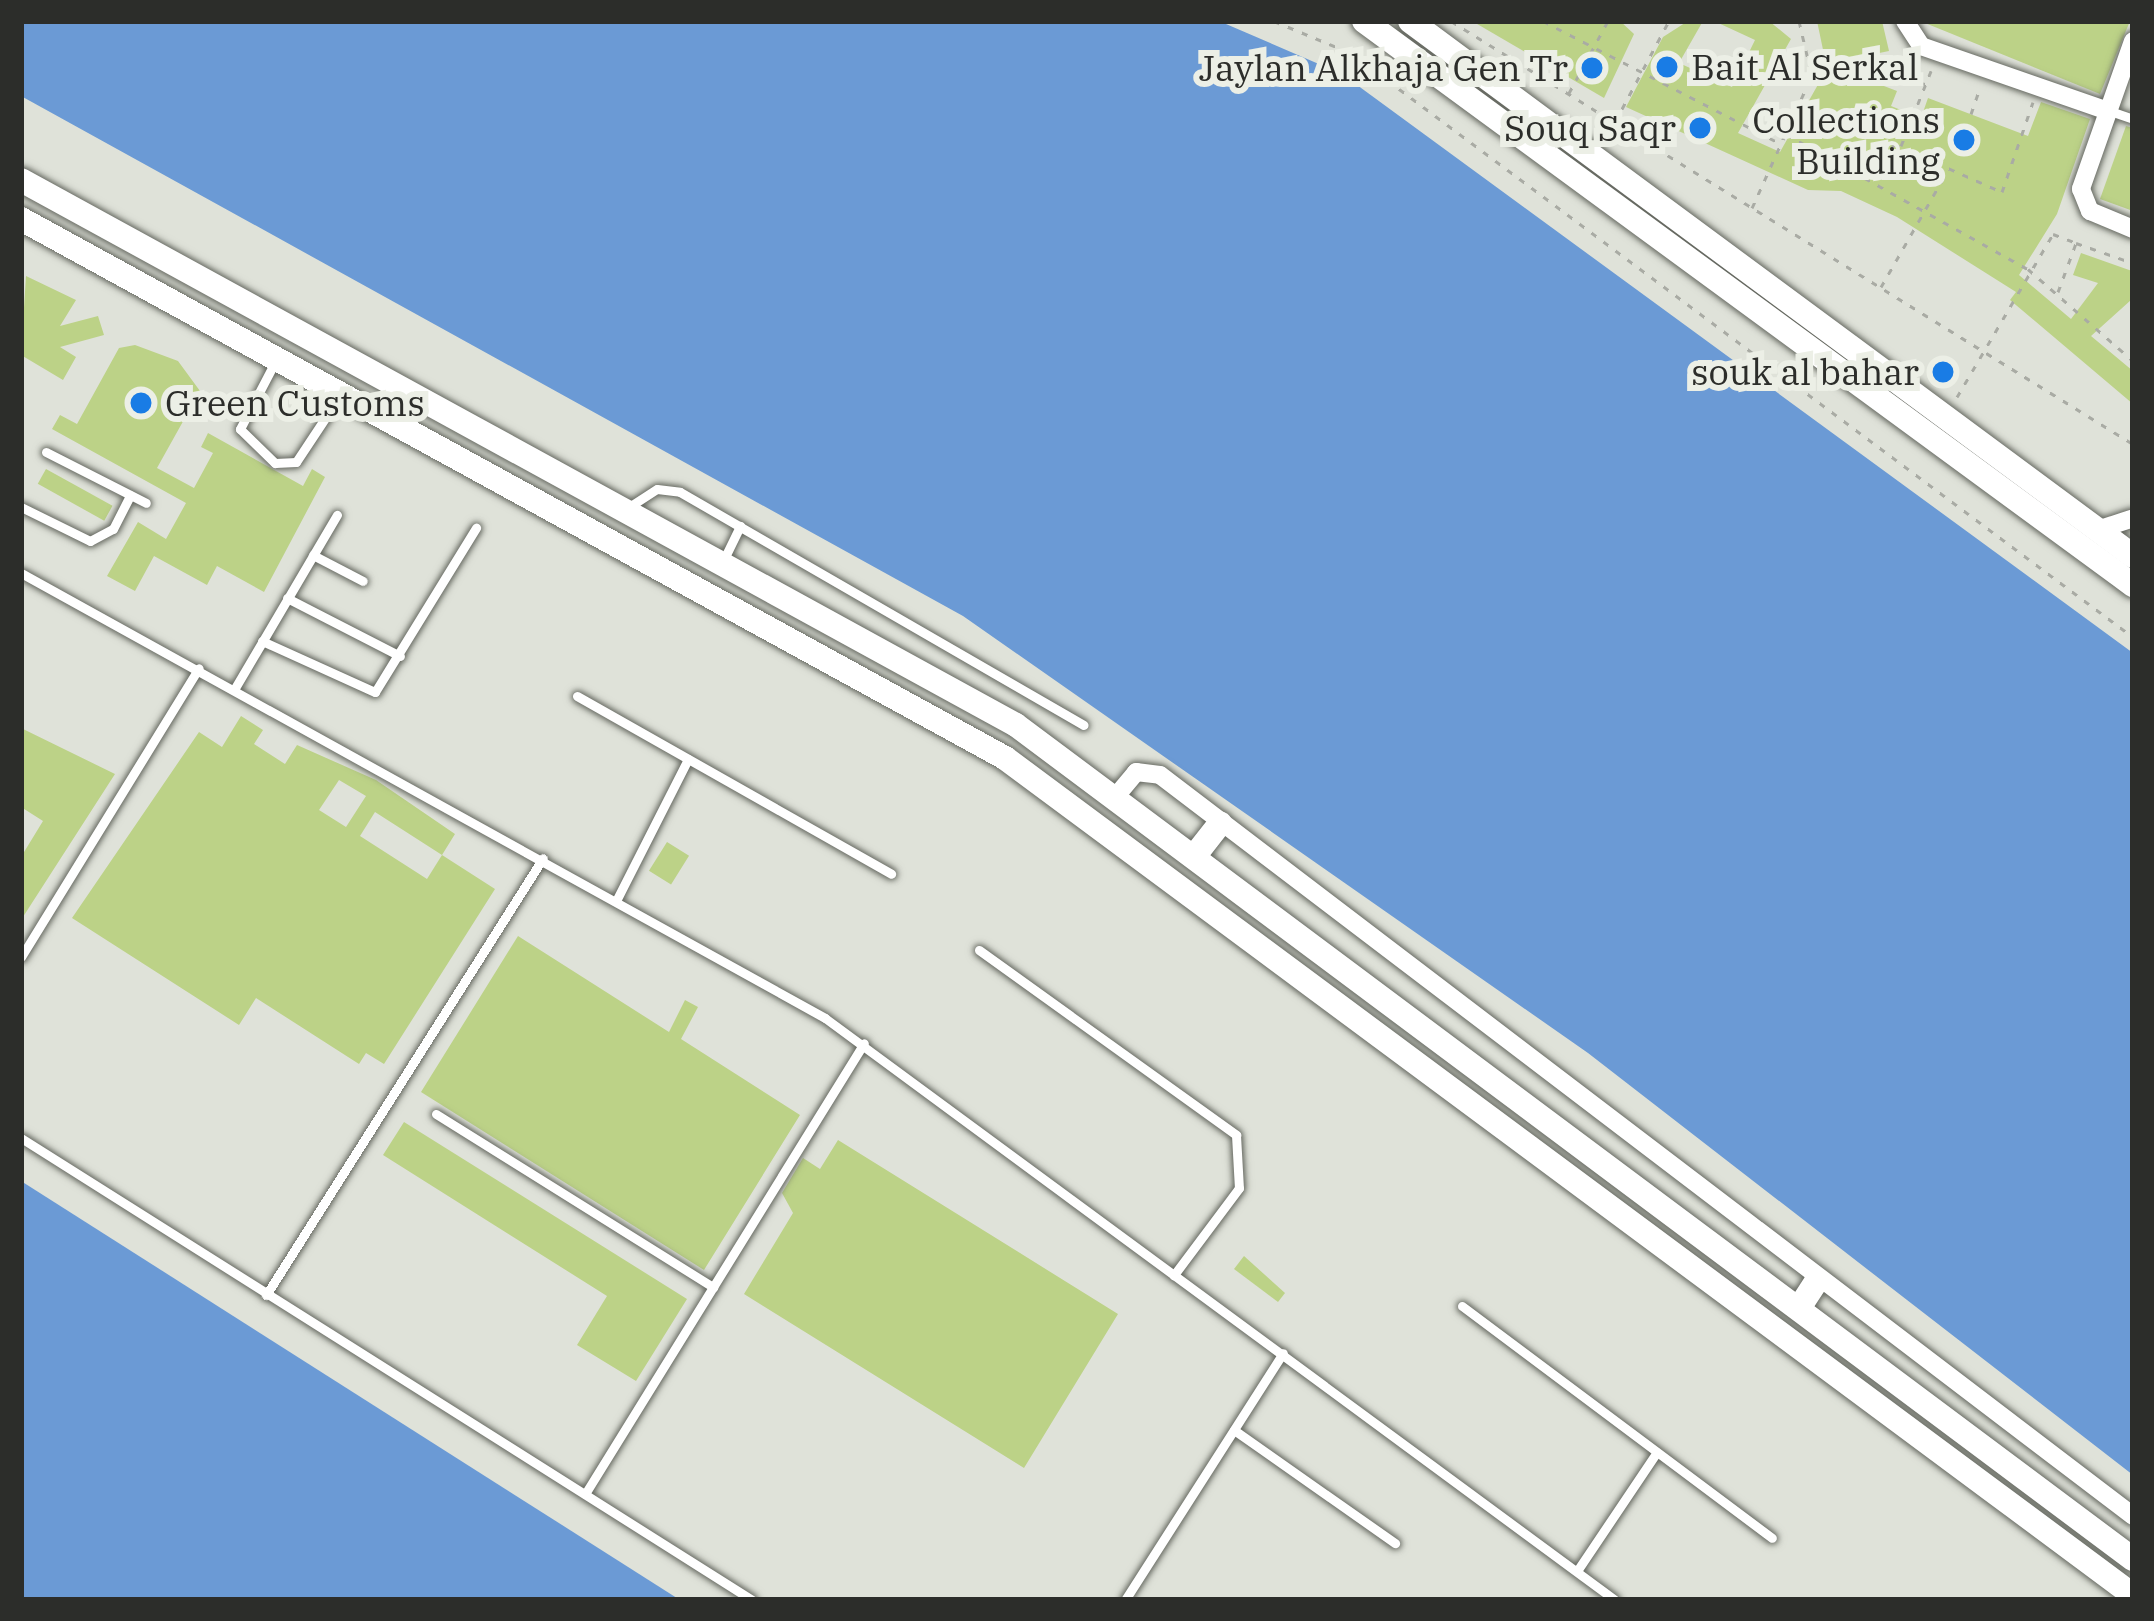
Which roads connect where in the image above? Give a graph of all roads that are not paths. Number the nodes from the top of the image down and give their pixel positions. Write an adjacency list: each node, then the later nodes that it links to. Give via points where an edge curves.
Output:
1 (1364, 21): 27 (street)
2 (1410, 21): 21 (street)
3 (1905, 21): 5 (street, via 1938,52)
4 (2133, 40): 5 (street)
5 (2108, 110): 6 (lane); 9 (street, via 2082,197)
6 (2133, 119)
7 (21, 180): 16 (street)
8 (21, 219): 10 (street)
9 (2133, 229)
10 (278, 356): 11 (street); 11 (lane, via 240,429 274,463 296,461)
11 (343, 391): 56 (street, via 1005,758)
12 (46, 452): 13 (lane)
13 (130, 495): 14 (lane); 15 (lane, via 113,529 90,541)
14 (146, 503)
15 (21, 507)
16 (628, 508): 19 (lane, via 669,489); 24 (street)
17 (337, 515): 22 (lane)
18 (2133, 518): 21 (street)
19 (740, 526): 24 (lane); 34 (lane)
20 (476, 528): 30 (lane)
21 (2097, 530): 23 (street)
22 (314, 555): 26 (lane); 28 (lane)
23 (2133, 556)
24 (723, 561): 36 (street, via 980,703)
25 (21, 572): 31 (lane)
26 (363, 581)
27 (2133, 585)
28 (287, 598): 29 (lane); 30 (lane)
29 (262, 641): 30 (lane, via 364,694); 32 (lane)
30 (400, 656)
31 (199, 668): 32 (lane); 43 (lane)
32 (235, 688): 39 (lane)
33 (577, 696): 35 (lane)
34 (1083, 724)
35 (688, 759): 40 (lane); 41 (lane)
36 (1117, 795): 37 (street, via 1149,770); 38 (street)
37 (1220, 824): 38 (street); 47 (street)
38 (1196, 854): 48 (street)
39 (543, 858): 41 (lane); 52 (lane)
40 (890, 874)
41 (617, 899): 44 (lane)
42 (980, 950): 49 (lane, via 1236,1135 1243,1178)
43 (21, 957)
44 (864, 1043): 49 (lane); 51 (lane)
45 (436, 1114): 51 (lane)
46 (21, 1138): 52 (lane)
47 (1739, 1225): 48 (street); 50 (street)
48 (1722, 1246): 53 (street)
49 (1174, 1275): 55 (lane)
50 (1816, 1282): 53 (street); 61 (street)
51 (713, 1287): 60 (lane)
52 (266, 1295): 60 (lane)
53 (1801, 1305): 58 (street)
54 (1462, 1306): 59 (lane)
55 (1283, 1353): 57 (lane); 65 (lane)
56 (1844, 1382): 58 (street, via 1862,1365 1947,1428); 66 (street)
57 (1234, 1430): 63 (lane); 68 (lane)
58 (1987, 1443): 64 (street)
59 (1657, 1452): 62 (lane); 65 (lane)
60 (585, 1494): 67 (lane)
61 (2133, 1516)
62 (1772, 1538)
63 (1395, 1543)
64 (2133, 1559)
65 (1577, 1571): 69 (lane)
66 (2133, 1595)
67 (752, 1600)
68 (1125, 1600)
69 (1616, 1600)

